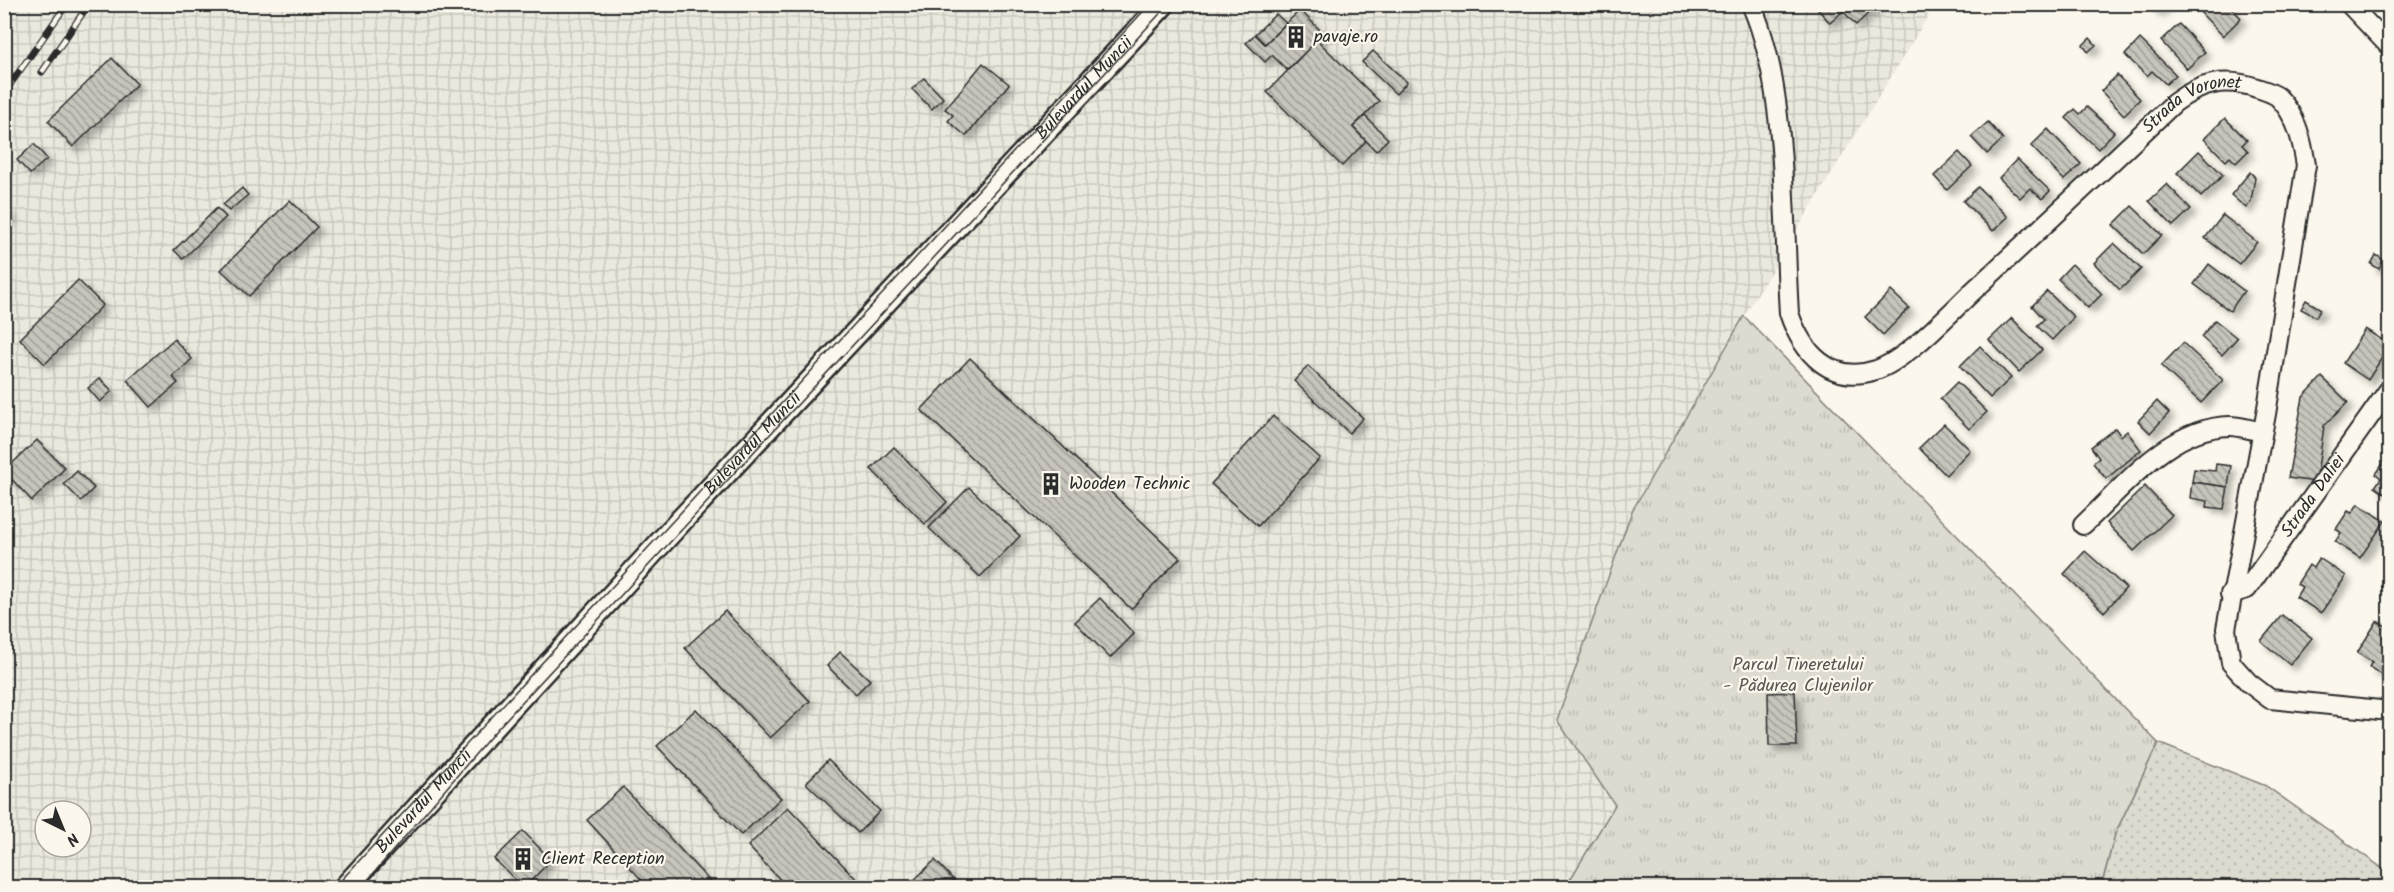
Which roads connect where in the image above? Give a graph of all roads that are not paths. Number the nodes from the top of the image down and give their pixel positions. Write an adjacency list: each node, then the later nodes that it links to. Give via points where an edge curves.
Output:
1 (1163, 4): 10 (main road, Bulevardul Muncii, via 669,533)
2 (1751, 4): 6 (street, Strada Voroneț, via 1773,83 1790,313 1797,337 1811,355 1832,369 1852,375 1876,370 1898,358 2191,90 2232,80 2277,96 2301,136 2306,165)
3 (2349, 4): 4 (street)
4 (2390, 47)
5 (2390, 388): 8 (street, Strada Daliei, via 2247,589)
6 (2262, 432): 7 (street, via 2231,426 2197,432 2164,450); 8 (street, Strada Voroneț)
7 (2083, 525)
8 (2230, 594): 9 (street, Strada Voroneț, via 2226,629 2231,663 2270,699)
9 (2390, 711)
10 (345, 888)

